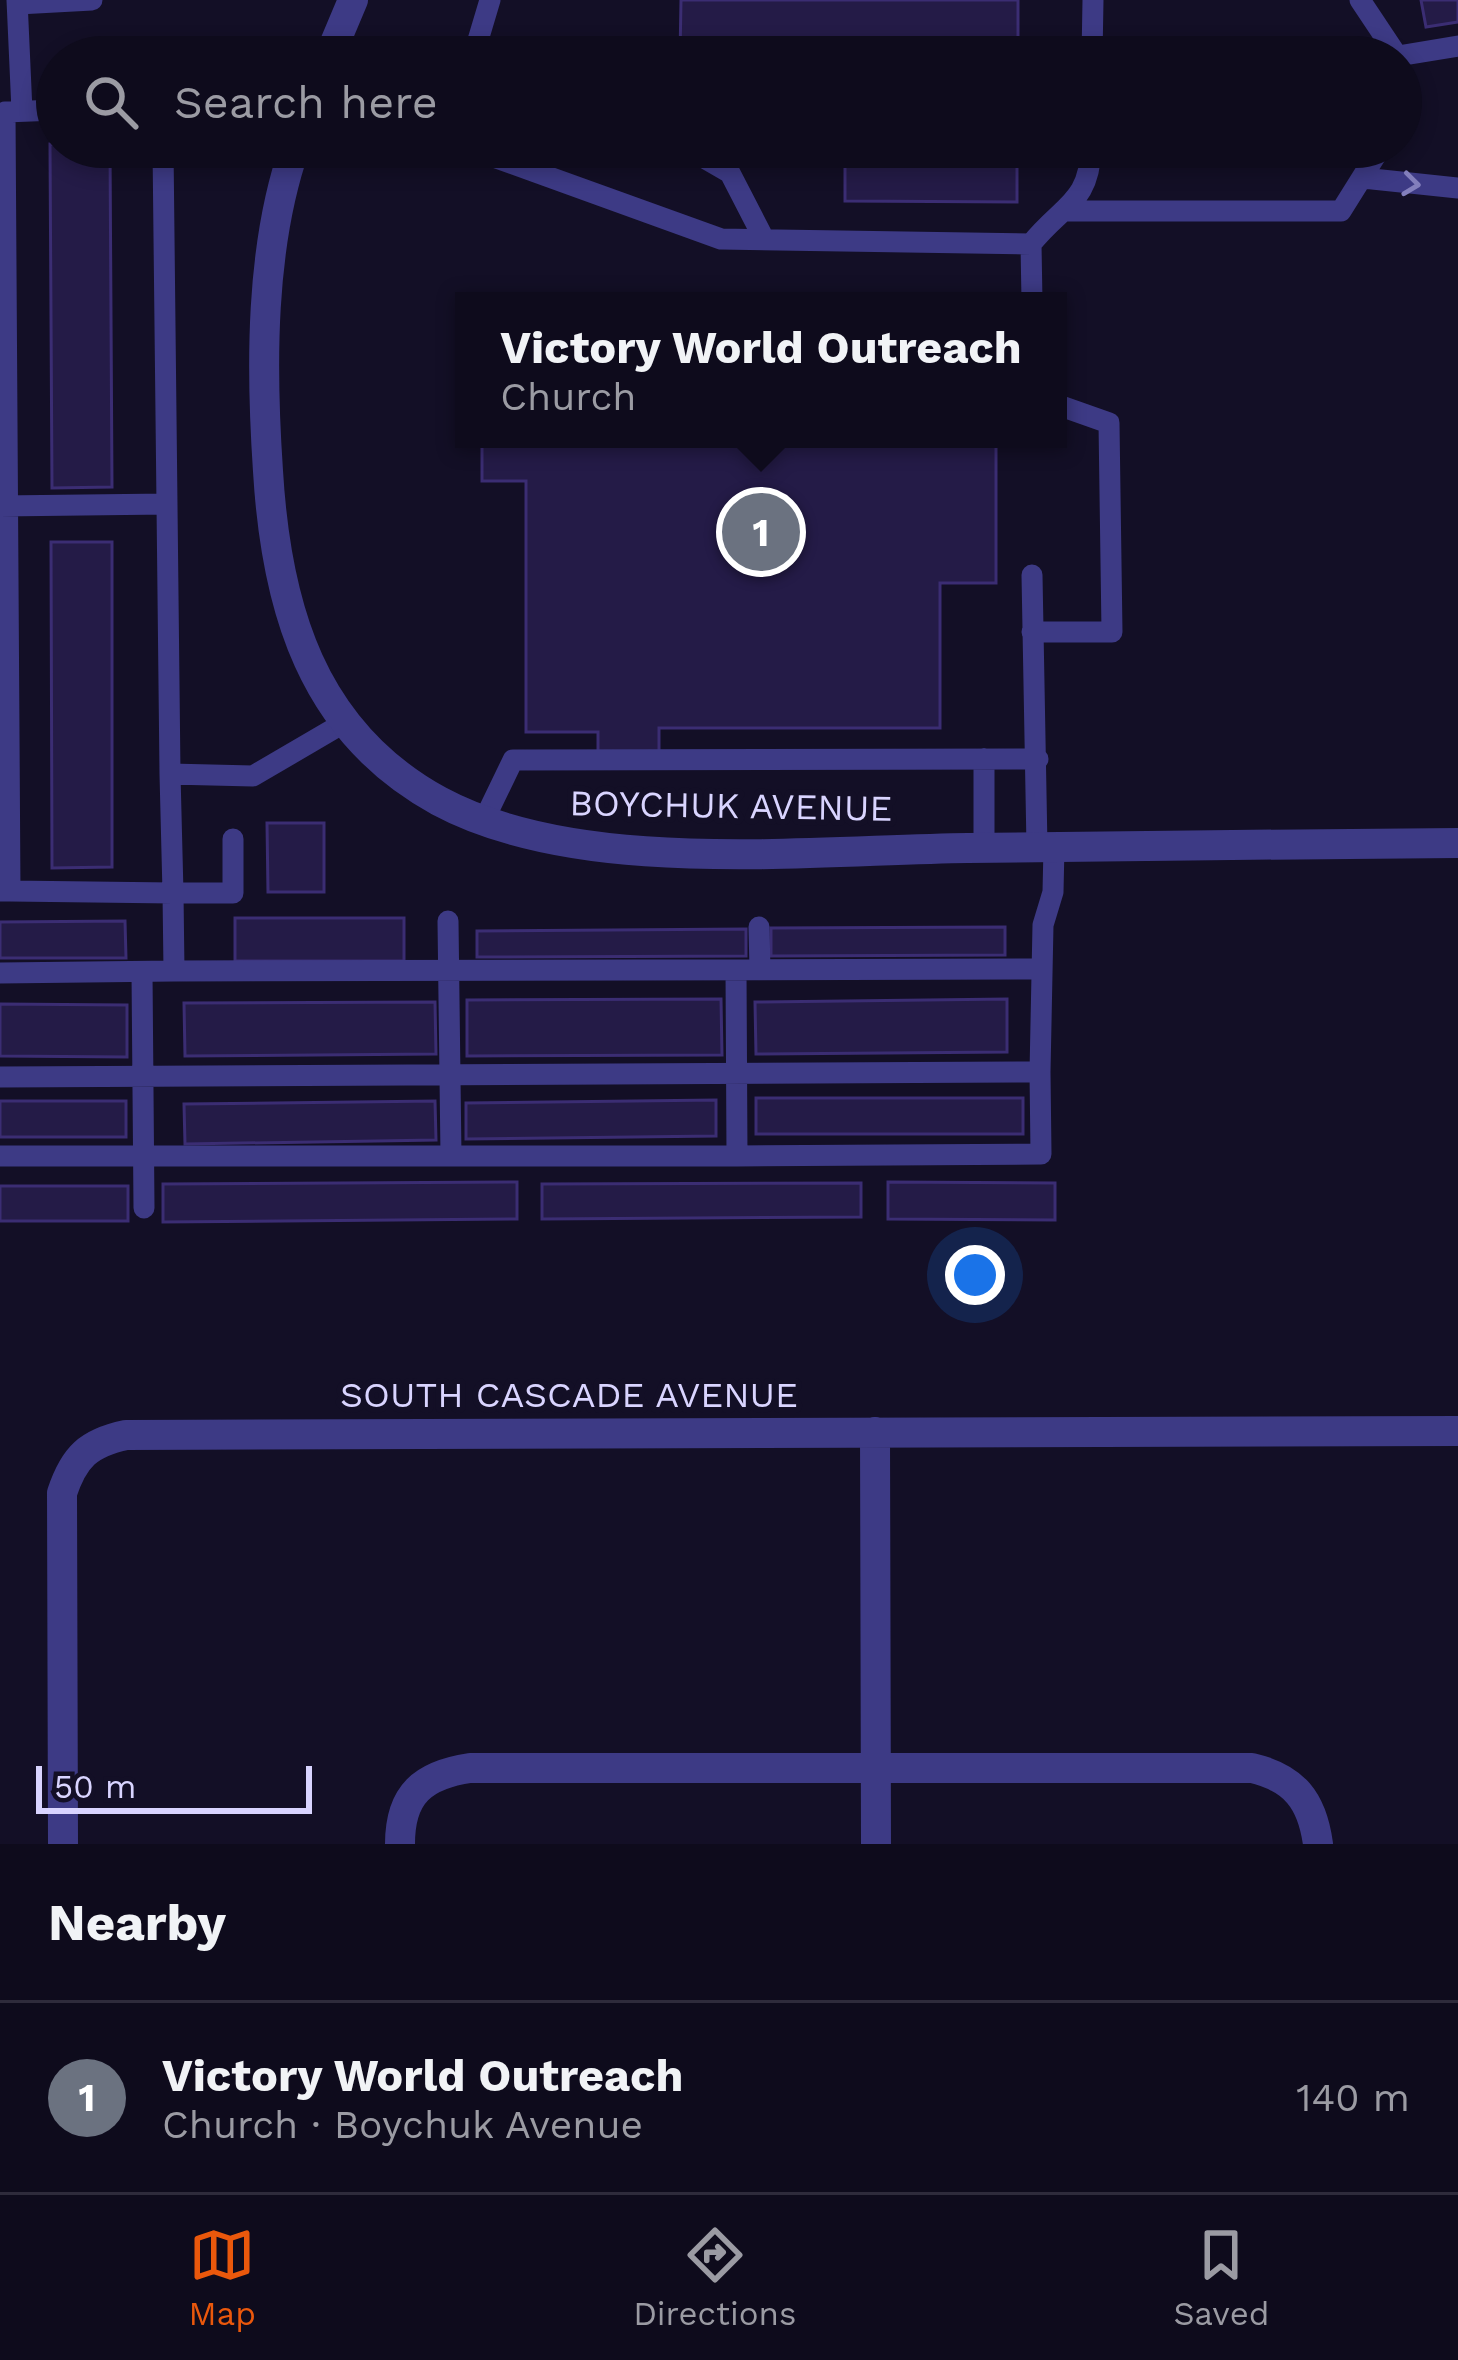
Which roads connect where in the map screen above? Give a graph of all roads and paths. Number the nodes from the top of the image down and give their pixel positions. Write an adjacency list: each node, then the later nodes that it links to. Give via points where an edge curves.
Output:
1 (92, 0): 6 (lane)
2 (353, 0): 7 (street)
3 (490, 0): 8 (lane)
4 (1094, 0): 9 (lane)
5 (1360, 0): 10 (lane)
6 (17, 2): 13 (lane)
7 (338, 36)
8 (479, 36)
9 (1093, 36)
10 (1384, 36)
11 (1458, 46): 12 (lane)
12 (1422, 52)
13 (22, 111): 14 (lane); 29 (lane, via 5,112)
14 (36, 111)
15 (163, 168): 28 (lane)
16 (290, 168): 32 (street, BOYCHUK AVENUE, via 270,285 273,550 306,658)
17 (524, 168): 24 (lane, via 721,239)
18 (721, 168): 24 (lane)
19 (1090, 168): 23 (lane)
20 (1369, 168): 21 (lane)
21 (1364, 178): 22 (lane, one-way to 22); 23 (lane, via 1341,211)
22 (1458, 188)
23 (1069, 211): 25 (lane)
24 (764, 239): 25 (lane)
25 (1031, 244): 26 (lane)
26 (1032, 292)
27 (1067, 408): 31 (lane, via 1109,423 1112,632)
28 (167, 504): 29 (lane); 35 (lane)
29 (4, 506): 41 (lane)
30 (1032, 574): 31 (lane)
31 (1032, 632): 34 (lane)
32 (346, 721): 35 (lane, via 254,776); 36 (street, BOYCHUK AVENUE, via 438,800)
33 (983, 759): 34 (lane); 36 (lane, via 512,760); 39 (lane)
34 (1038, 759): 40 (lane)
35 (170, 774): 42 (lane)
36 (484, 820): 39 (street, BOYCHUK AVENUE, via 548,841 602,847)
37 (233, 839): 42 (lane, via 233,893)
38 (1458, 843): 40 (street, BOYCHUK AVENUE)
39 (983, 847): 40 (street, BOYCHUK AVENUE)
40 (1045, 847): 45 (lane)
41 (5, 891): 42 (lane)
42 (173, 893): 49 (lane)
43 (448, 921): 46 (lane)
44 (759, 927): 48 (lane)
45 (1042, 969): 48 (lane); 52 (lane)
46 (448, 970): 47 (lane); 49 (lane); 54 (lane)
47 (736, 970): 48 (lane); 53 (lane)
48 (760, 970)
49 (174, 971): 50 (lane)
50 (142, 972): 51 (lane); 56 (lane)
51 (0, 973)
52 (1040, 1072): 53 (lane); 59 (lane, via 1041,1154)
53 (736, 1073): 54 (lane); 59 (lane)
54 (450, 1075): 56 (lane); 58 (lane)
55 (0, 1077): 56 (lane)
56 (143, 1077): 60 (lane)
57 (0, 1156): 60 (lane)
58 (451, 1156): 59 (lane); 60 (lane)
59 (737, 1156)
60 (144, 1157): 61 (lane)
61 (144, 1208)
62 (1458, 1431): 63 (street, SOUTH CASCADE AVENUE)
63 (874, 1432): 64 (street); 65 (street, SOUTH CASCADE AVENUE, via 98,1441 80,1453 62,1493)
64 (876, 1768): 66 (street, via 442,1772 418,1784 405,1804); 67 (street); 68 (street, via 1252,1768 1282,1775 1302,1793)
65 (63, 1844)
66 (400, 1844)
67 (876, 1844)
68 (1318, 1844)

